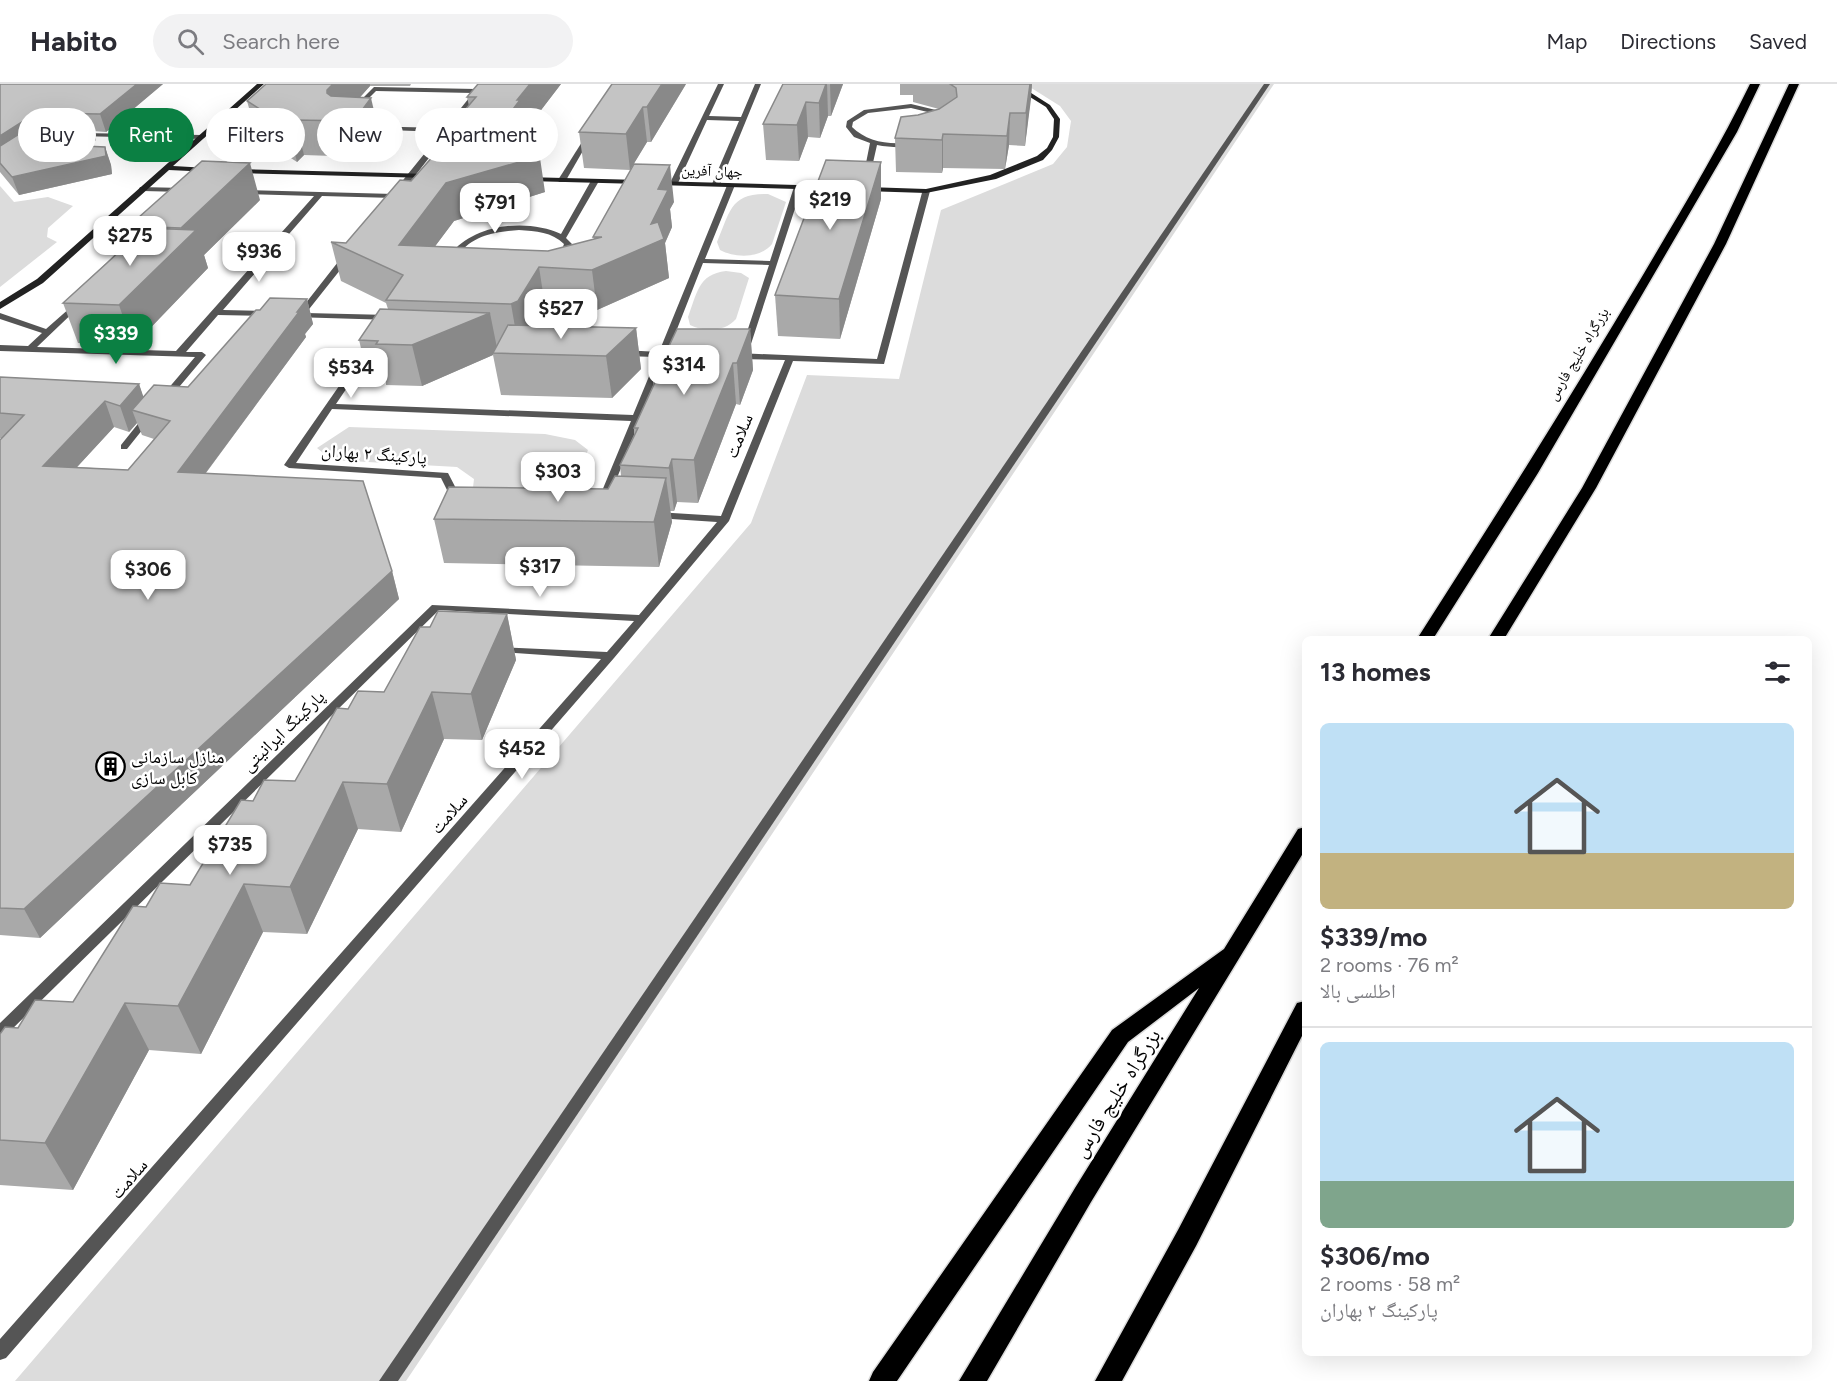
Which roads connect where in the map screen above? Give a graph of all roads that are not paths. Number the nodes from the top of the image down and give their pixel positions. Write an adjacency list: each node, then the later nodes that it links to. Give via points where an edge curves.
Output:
1 (261, 84): 16 (street)
2 (483, 84): 9 (street)
3 (721, 84): 12 (street)
4 (758, 84): 13 (street)
5 (1012, 84): 33 (street, via 1048,106 1057,119 1056,137 1050,149 1040,158 993,177)
6 (1267, 84): 81 (street)
7 (1755, 84): 72 (highway, بزرگراه خلیج فارس, via 1726,142 1595,366)
8 (1794, 84): 73 (highway, via 1720,244 1594,478)
9 (477, 91): 10 (street, via 374,89); 11 (street)
10 (357, 108)
11 (464, 108)
12 (705, 118): 13 (street); 27 (street)
13 (744, 119): 28 (street)
14 (591, 132): 25 (street)
15 (96, 135): 16 (street)
16 (202, 137): 19 (street)
17 (874, 142): 17 (street, via 922,143 946,134 952,123 926,108 895,106 866,111 850,121 849,127 853,133); 33 (street, via 862,189)
18 (422, 162): 22 (street)
19 (168, 168): 20 (street); 32 (street)
20 (214, 170)
21 (225, 170): 22 (street)
22 (411, 176): 23 (street); 36 (street)
23 (434, 176)
24 (515, 179): 25 (street, جهان آفرین)
25 (562, 180): 26 (street, جهان آفرین)
26 (595, 181): 27 (street, جهان آفرین); 39 (street)
27 (674, 183): 28 (street, جهان آفرین)
28 (716, 184): 29 (street, جهان آفرین)
29 (731, 185): 30 (street, جهان آفرین); 41 (street)
30 (798, 187): 31 (street, جهان آفرین); 42 (street)
31 (841, 188)
32 (143, 189): 37 (street, via 193,190); 44 (street, via 40,281)
33 (926, 191): 61 (street, via 881,362)
34 (239, 192): 35 (street)
35 (320, 194): 36 (street); 45 (street)
36 (394, 196): 38 (street)
37 (185, 199)
38 (387, 206)
39 (563, 237): 39 (street, via 537,229 501,230 458,247 455,263 477,274 523,275 561,260 568,252)
40 (351, 251): 48 (street)
41 (700, 261): 42 (street); 57 (street)
42 (773, 263): 60 (street)
43 (82, 298): 50 (street)
44 (0, 306)
45 (216, 312): 46 (street); 56 (street)
46 (279, 314)
47 (290, 315): 48 (street)
48 (300, 315): 51 (street, via 391,318)
49 (0, 316): 50 (street)
50 (48, 332): 54 (street)
51 (379, 335): 52 (street); 64 (street)
52 (384, 344)
53 (0, 348): 54 (street)
54 (30, 349): 56 (street)
55 (616, 352): 57 (street)
56 (179, 354): 63 (street, via 202,355)
57 (663, 354): 58 (street); 65 (street)
58 (685, 355)
59 (731, 356): 60 (street)
60 (743, 357): 61 (street)
61 (790, 358): 70 (street, سلامت)
62 (154, 397): 63 (street)
63 (165, 398): 66 (street)
64 (329, 406): 65 (street); 67 (street, پارکینگ ۲ بهاران, via 289,465 445,475 460,506)
65 (636, 417): 68 (street, via 598,513)
66 (124, 447)
67 (471, 507)
68 (610, 513)
69 (644, 515): 70 (street)
70 (725, 519): 71 (street, سلامت)
71 (641, 618): 75 (street, سلامت); 79 (street, پارکینگ ایرانیتی, via 436,608 405,644)
72 (1427, 636)
73 (1498, 636)
74 (481, 648): 75 (street)
75 (610, 656): 80 (street, سلامت)
76 (1302, 839): 77 (highway, بزرگراه خلیج فارس)
77 (1234, 949): 82 (highway, via 1120,1036); 83 (highway, بزرگراه خلیج فارس)
78 (1302, 1015): 84 (highway)
79 (0, 1032)
80 (0, 1352)
81 (388, 1381)
82 (882, 1381)
83 (972, 1381)
84 (1108, 1381)

